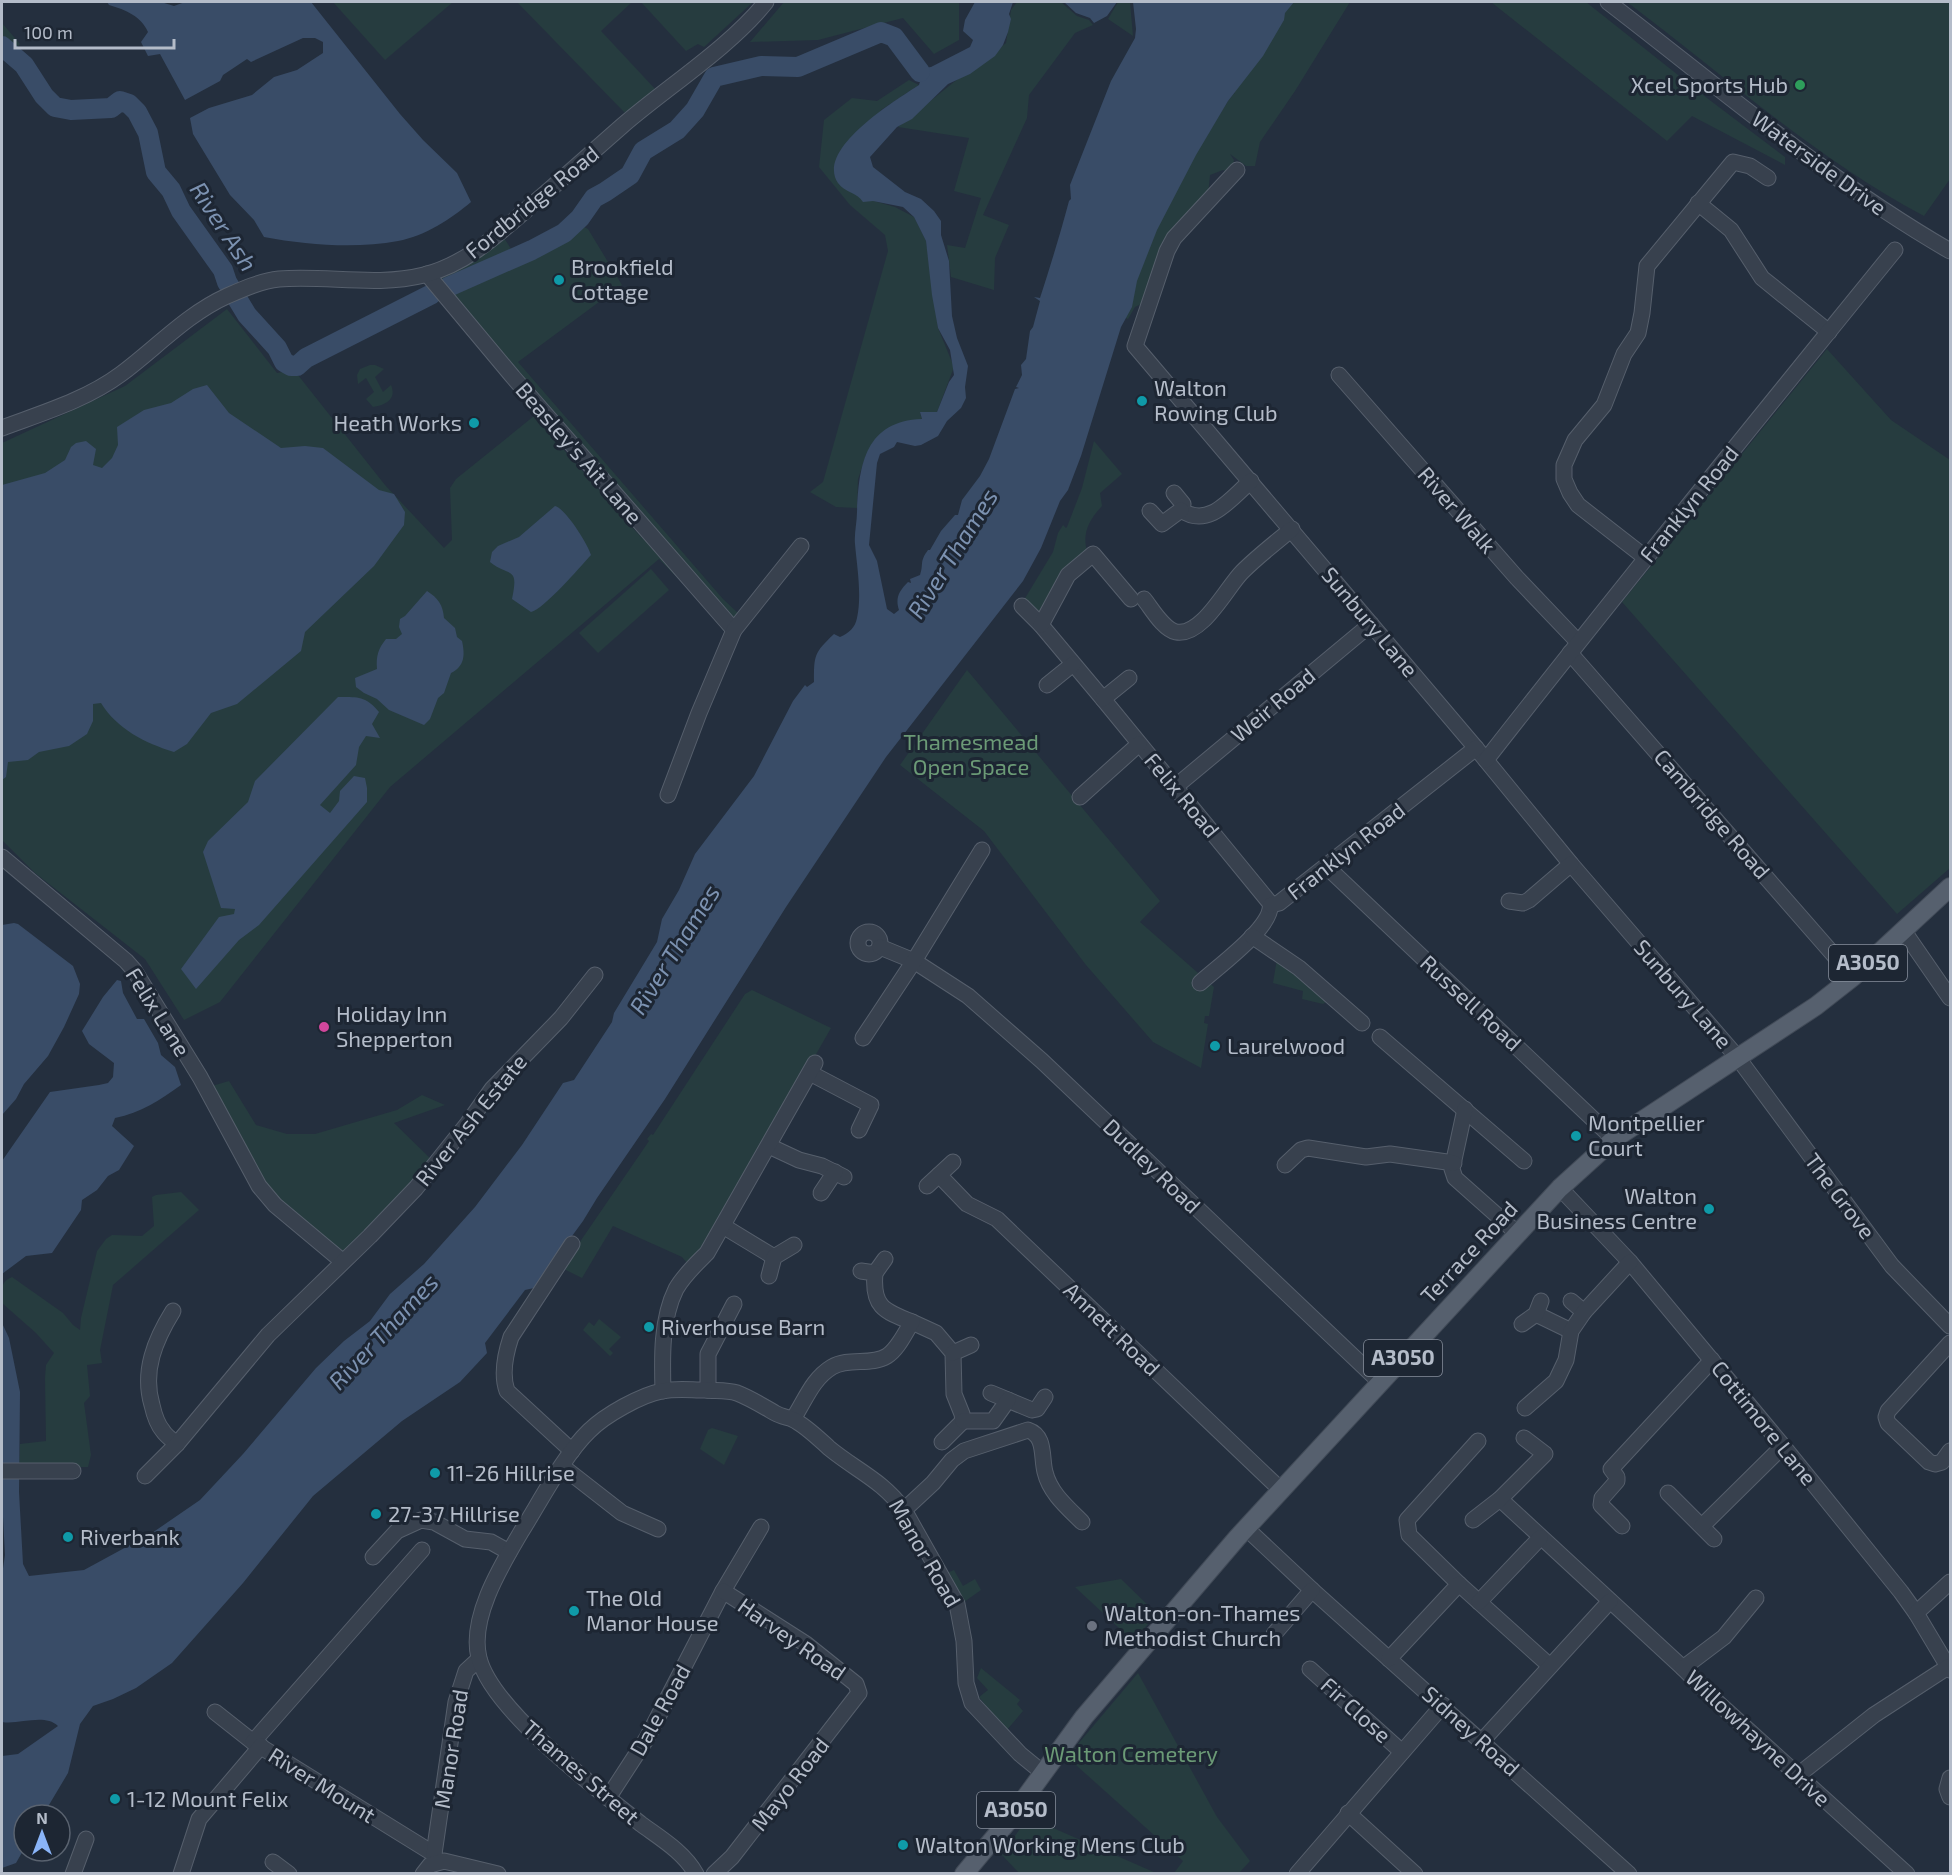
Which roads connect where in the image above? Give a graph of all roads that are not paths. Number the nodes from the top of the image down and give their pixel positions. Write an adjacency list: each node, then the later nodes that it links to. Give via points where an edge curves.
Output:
1 (766, 2): 8 (street, Fordbridge Road, via 736,33 488,243 454,265)
2 (1608, 2): 7 (street, Waterside Drive, via 1814,163)
3 (1237, 170): 12 (street, Sunbury Lane, via 1174,238 1135,346)
4 (1768, 178): 5 (street, via 1750,166 1733,162)
5 (1698, 203): 9 (street, via 1731,230 1762,278); 18 (street, via 1647,266 1638,333 1624,354 1604,405 1575,440 1564,465 1564,479 1578,505)
6 (1895, 250): 9 (street, Franklyn Road)
7 (1950, 251)
8 (427, 274): 11 (street, Fordbridge Road, via 374,281 276,279 249,286 192,316 120,375 75,400); 22 (street, Beasley's Ait Lane)
9 (1829, 332): 18 (street, Franklyn Road)
10 (1339, 375): 23 (street, River Walk)
11 (2, 428)
12 (1251, 481): 14 (street, via 1207,516 1196,517); 16 (street, Sunbury Lane)
13 (1174, 493): 14 (street, via 1183,504)
14 (1181, 510): 15 (street, via 1162,524)
15 (1150, 511)
16 (1292, 529): 20 (street, Sunbury Lane); 21 (street, via 1243,572 1203,620 1180,633 1169,630 1093,554 1068,575)
17 (801, 546): 22 (street)
18 (1646, 558): 23 (street, Franklyn Road)
19 (1022, 606): 21 (street, Felix Road)
20 (1371, 624): 29 (street, Sunbury Lane); 31 (street, Weir Road)
21 (1041, 625): 24 (street, Felix Road)
22 (734, 630): 32 (street)
23 (1574, 648): 30 (street, Franklyn Road); 46 (street, Cambridge Road)
24 (1073, 664): 26 (street); 27 (street, Felix Road)
25 (1129, 678): 27 (street)
26 (1047, 685)
27 (1103, 699): 28 (street, Felix Road)
28 (1139, 744): 31 (street, Felix Road); 33 (street)
29 (1476, 748): 30 (street, Sunbury Lane); 37 (street, Franklyn Road)
30 (1486, 760): 36 (street, Sunbury Lane)
31 (1175, 787): 40 (street, Felix Road)
32 (668, 795)
33 (1080, 796)
34 (982, 850): 44 (street)
35 (2, 857): 71 (street, Felix Lane, via 134,970 200,1077 250,1174 275,1205)
36 (1571, 864): 39 (street, via 1530,900); 52 (street, Sunbury Lane)
37 (1327, 867): 40 (street, Franklyn Road); 55 (street, Russell Road)
38 (1950, 887): 41 (main road, Terrace Road / A3050)
39 (1509, 901)
40 (1271, 905): 42 (street, via 1267,919)
41 (1903, 930): 46 (main road, Terrace Road / A3050); 48 (street)
42 (1252, 936): 47 (street); 49 (street, via 1299,968)
43 (880, 947): 44 (street, Dudley Road)
44 (914, 961): 51 (street); 86 (street, Dudley Road, via 968,996 1042,1061)
45 (595, 975): 71 (street, River Ash Estate, via 561,1018 492,1089 416,1188)
46 (1853, 976): 52 (main road, Terrace Road / A3050)
47 (1200, 983)
48 (1950, 998)
49 (1362, 1023)
50 (1380, 1037): 53 (street)
51 (863, 1038)
52 (1738, 1058): 55 (main road, Terrace Road / A3050); 80 (street, The Grove, via 1892,1266)
53 (1465, 1109): 57 (street); 59 (street)
54 (859, 1130): 56 (street, via 871,1105 812,1068)
55 (1614, 1139): 63 (main road, Terrace Road / A3050)
56 (769, 1146): 64 (street, via 839,1175); 65 (street)
57 (1524, 1161)
58 (954, 1162): 61 (street)
59 (1454, 1163): 60 (street, via 1390,1154 1366,1157 1308,1148); 66 (street, via 1453,1173 1458,1182)
60 (1286, 1165)
61 (939, 1175): 62 (street); 106 (street, Annett Road, via 967,1204 997,1219)
62 (927, 1186)
63 (1560, 1188): 66 (main road, Terrace Road / A3050); 72 (street, Cottimore Lane)
64 (821, 1193)
65 (723, 1226): 69 (street); 88 (street, via 707,1253 676,1289 670,1305 662,1358)
66 (1518, 1234): 86 (main road, Terrace Road / A3050)
67 (572, 1244): 100 (street, via 518,1326 507,1349 503,1379 507,1391)
68 (794, 1245): 69 (street)
69 (774, 1257): 73 (street)
70 (885, 1259): 78 (street, via 868,1272 877,1301 892,1314)
71 (342, 1261): 98 (street, River Ash Estate, via 268,1335)
72 (1630, 1263): 77 (street); 85 (street, Cottimore Lane)
73 (768, 1276)
74 (1571, 1300): 77 (street)
75 (734, 1304): 87 (street, via 708,1354)
76 (173, 1311): 98 (street, via 155,1343 148,1378 154,1414 162,1431)
77 (1584, 1312): 81 (street)
78 (912, 1322): 84 (street, via 936,1334); 93 (street, via 887,1356 844,1362 827,1371 813,1384)
79 (1522, 1324): 81 (street, via 1539,1307)
80 (1950, 1326)
81 (1571, 1331): 92 (street, via 1566,1360 1556,1380)
82 (1950, 1343): 101 (street, via 1886,1417 1929,1462 1942,1462)
83 (971, 1346): 84 (street)
84 (953, 1353): 94 (street, via 954,1394)
85 (1712, 1360): 99 (street, Cottimore Lane); 112 (street, via 1611,1469 1617,1481 1601,1504)
86 (1380, 1382): 106 (main road, Terrace Road / A3050)
87 (708, 1390): 88 (street, Manor Road); 93 (street, Manor Road, via 737,1393)
88 (663, 1391): 100 (street, Manor Road, via 641,1398 600,1422)
89 (991, 1393): 91 (street)
90 (1045, 1397): 91 (street, via 1032,1410)
91 (1008, 1400): 94 (street, via 993,1421)
92 (1536, 1404)
93 (793, 1419): 109 (street, Manor Road, via 849,1464 878,1481)
94 (963, 1421): 97 (street)
95 (1524, 1438): 108 (street, via 1545,1454)
96 (1478, 1441): 123 (street, via 1407,1520 1409,1535)
97 (942, 1442)
98 (177, 1444): 105 (street, River Ash Estate)
99 (1783, 1446): 114 (street); 129 (street, Cottimore Lane)
100 (572, 1451): 102 (street, Manor Road)
101 (1950, 1451)
102 (563, 1467): 115 (street, via 622,1513); 120 (street, Manor Road)
103 (2, 1471): 104 (street)
104 (73, 1471)
105 (145, 1476)
106 (1281, 1490): 116 (main road, Terrace Road / A3050)
107 (1668, 1493): 114 (street)
108 (1500, 1499): 110 (street); 117 (street, Willowhayne Drive)
109 (904, 1510): 111 (street, via 957,1455 1028,1430 1040,1438 1045,1474 1053,1492); 143 (street, Manor Road, via 957,1604 972,1703)
110 (1473, 1520)
111 (1082, 1522)
112 (1622, 1526)
113 (761, 1527): 125 (street, Dale Road)
114 (1702, 1527): 118 (street)
115 (658, 1529)
116 (1247, 1529): 124 (street, Sidney Road); 143 (main road, Terrace Road / A3050, via 1084,1717)
117 (1540, 1538): 127 (street, Willowhayne Drive); 128 (street)
118 (1714, 1539)
119 (422, 1550): 141 (street, River Mount)
120 (509, 1552): 121 (street, via 499,1545 465,1539 434,1522 421,1520 397,1532); 131 (street, Manor Road, via 477,1626)
121 (373, 1557)
122 (1950, 1582): 129 (street)
123 (1459, 1584): 128 (street); 132 (street)
124 (1312, 1590): 130 (street); 132 (street, Sidney Road)
125 (723, 1591): 137 (street, Harvey Road, via 806,1644); 147 (street, Dale Road, via 647,1738)
126 (1756, 1598): 134 (street, via 1724,1637)
127 (1610, 1601): 133 (street); 134 (street, Willowhayne Drive)
128 (1479, 1602): 133 (street)
129 (1916, 1613): 136 (street, Cottimore Lane)
130 (1274, 1634)
131 (479, 1659): 147 (street, Thames Street, via 489,1681 516,1715); 150 (street, Manor Road, via 466,1671 456,1702)
132 (1389, 1659): 138 (street, Sidney Road)
133 (1550, 1666): 140 (street)
134 (1683, 1668): 144 (street, Willowhayne Drive)
135 (1310, 1669): 142 (street, Fir Close)
136 (1949, 1669): 144 (street, via 1874,1715)
137 (859, 1690): 158 (street, Mayo Road, via 747,1839)
138 (1443, 1705): 140 (street, Sidney Road); 142 (street)
139 (214, 1712): 141 (street)
140 (1482, 1741): 162 (street, Sidney Road)
141 (257, 1744): 150 (street, River Mount); 153 (street, River Mount, via 199,1819)
142 (1402, 1752): 148 (street)
143 (1042, 1772): 159 (main road, A3050)
144 (1797, 1776): 163 (street, Willowhayne Drive)
145 (1950, 1778): 146 (street)
146 (1950, 1797)
147 (608, 1798): 157 (street, Thames Street, via 675,1850)
148 (1348, 1813): 160 (street); 161 (street)
149 (86, 1839): 152 (street)
150 (435, 1858): 155 (street); 156 (street)
151 (273, 1862): 154 (street)
152 (73, 1874)
153 (181, 1874)
154 (289, 1874)
155 (423, 1874)
156 (498, 1874)
157 (696, 1874)
158 (714, 1874)
159 (964, 1874)
160 (1297, 1874)
161 (1415, 1874)
162 (1629, 1874)
163 (1907, 1874)

